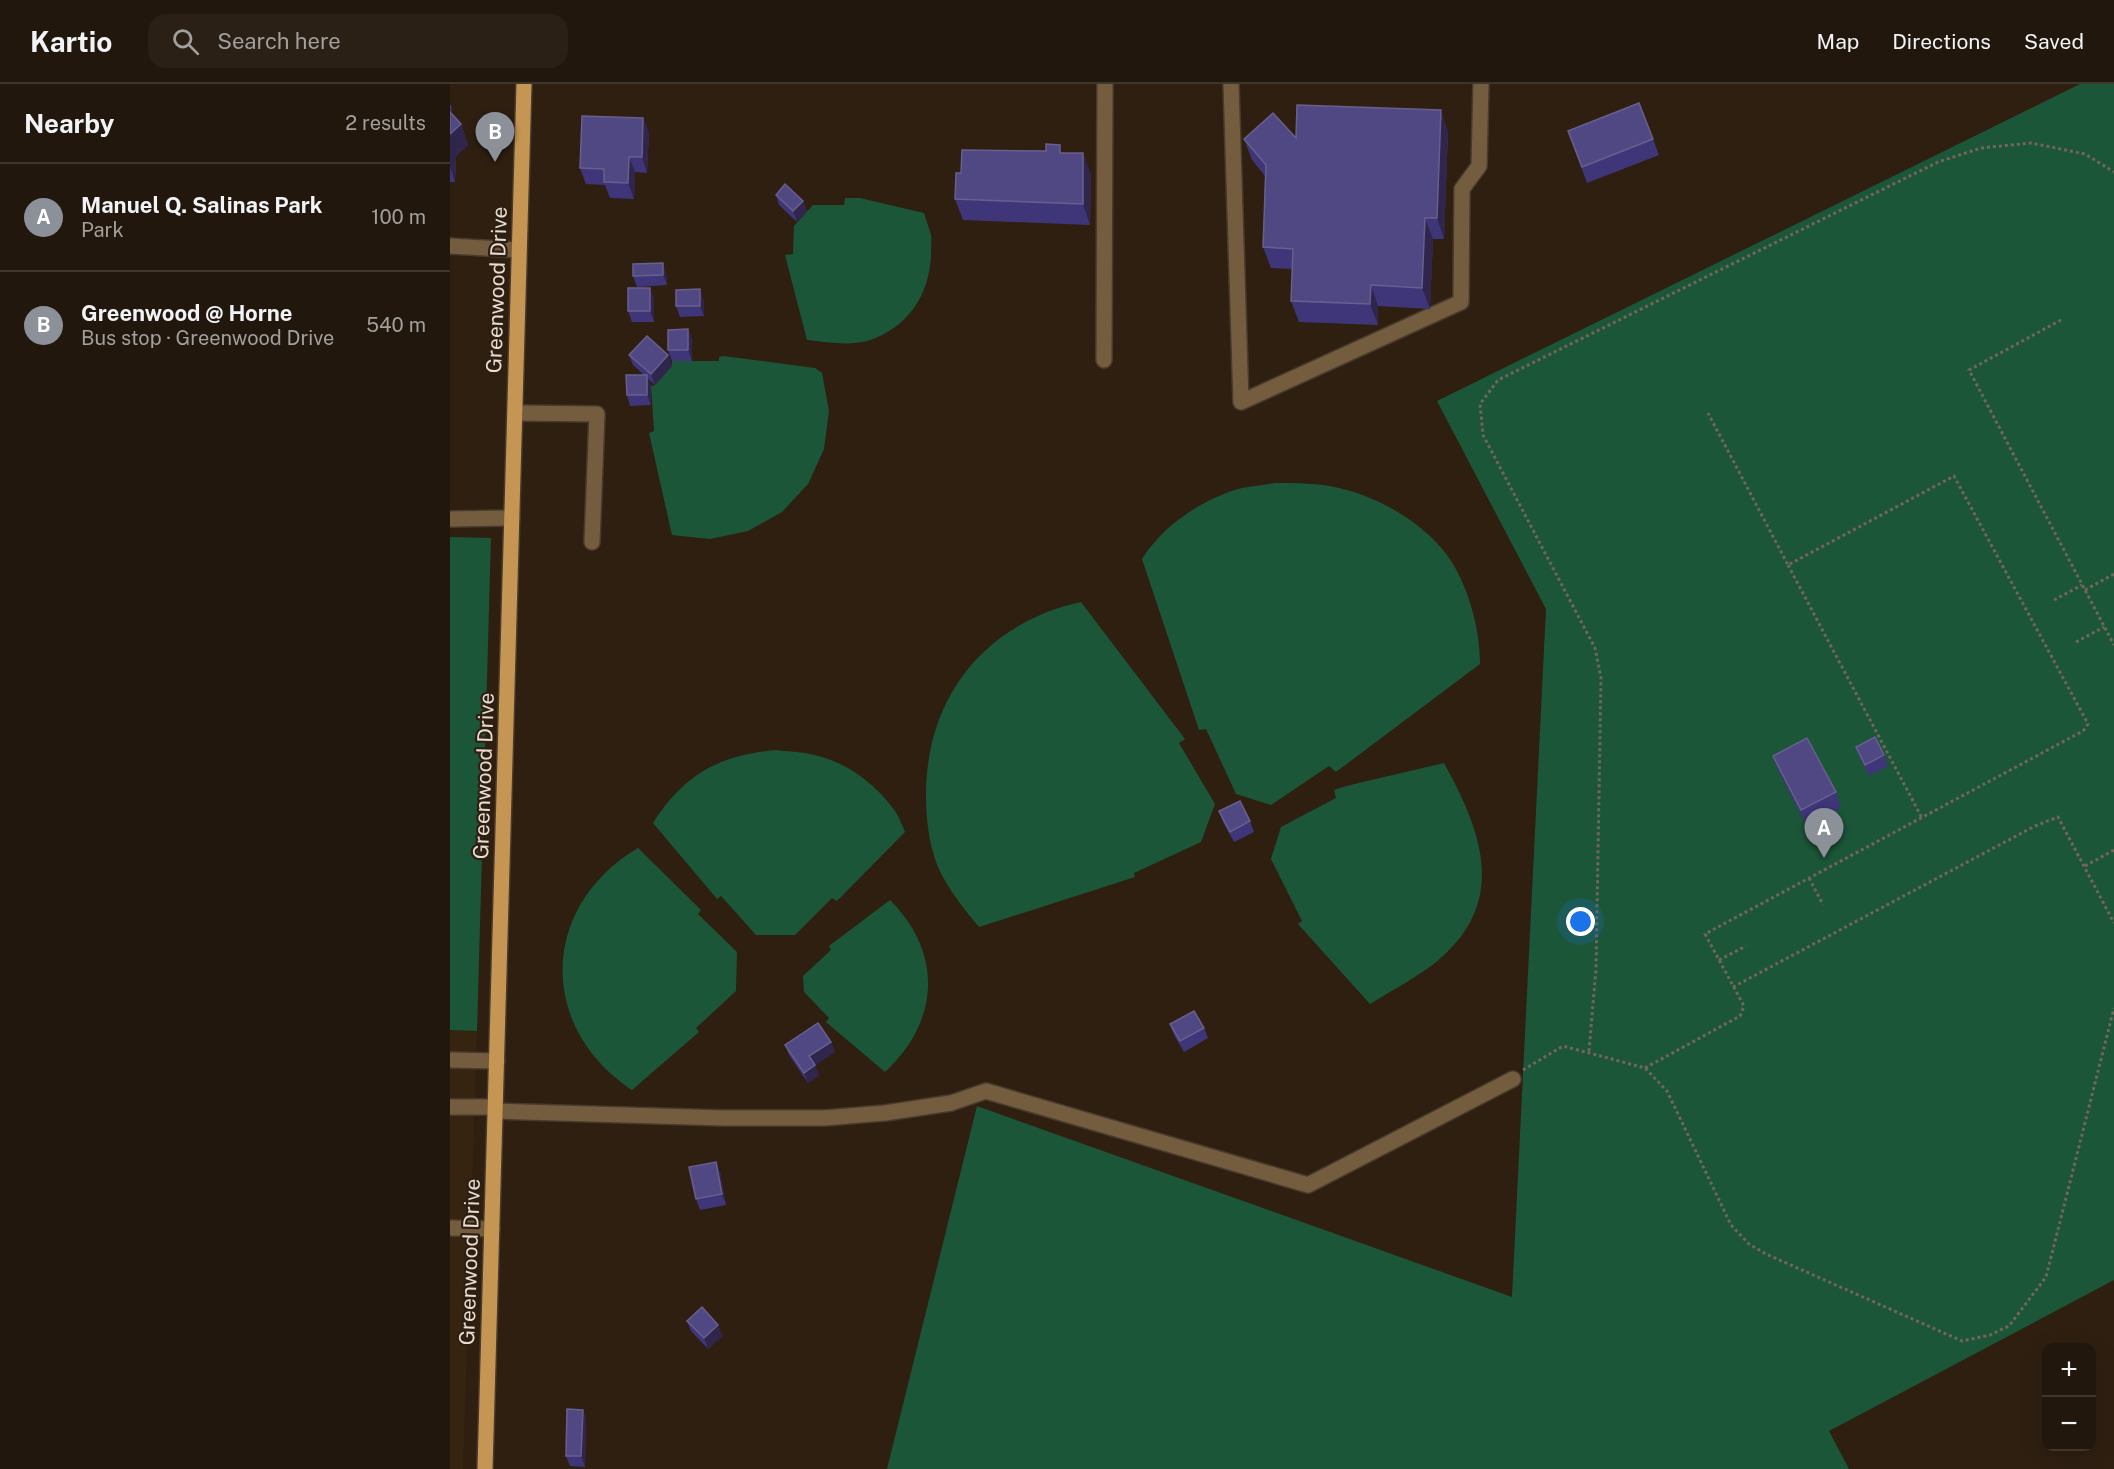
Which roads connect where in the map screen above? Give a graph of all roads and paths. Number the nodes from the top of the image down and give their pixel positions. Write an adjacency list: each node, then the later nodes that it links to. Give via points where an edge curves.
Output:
1 (524, 84): 7 (main road, Greenwood Drive)
2 (1105, 84): 9 (street)
3 (1231, 84): 4 (street, via 1241,402 1461,302 1462,189 1479,166)
4 (1481, 84)
5 (2114, 172): 33 (path, via 2085,154 2031,142 1980,148 1938,162 1498,380 1480,404 1483,435 1595,648 1601,678 1596,969)
6 (450, 246): 7 (street)
7 (519, 250): 10 (main road, Greenwood Drive)
8 (2061, 320): 17 (path, via 1969,370)
9 (1104, 360)
10 (515, 413): 12 (main road, Greenwood Drive); 14 (street, via 597,414)
11 (1708, 413): 15 (path)
12 (512, 518): 13 (street); 35 (main road, Greenwood Drive)
13 (450, 519)
14 (592, 542)
15 (1788, 565): 23 (path); 23 (path, via 1954,476 2088,724 2084,731)
16 (2114, 574): 18 (path)
17 (2082, 585): 18 (path); 19 (path)
18 (2085, 590): 20 (path)
19 (2054, 600)
20 (2104, 627): 21 (path); 22 (path)
21 (2076, 642)
22 (2114, 645)
23 (1922, 818): 26 (path)
24 (2114, 850): 25 (path)
25 (2085, 866): 28 (path); 31 (path, via 2058,817)
26 (1809, 878): 27 (path); 30 (path, via 1705,934)
27 (1823, 905)
28 (2114, 923)
29 (1746, 946): 30 (path)
30 (1719, 960): 31 (path)
31 (1733, 987): 36 (path, via 1744,1006 1740,1016)
32 (2114, 1008): 36 (path, via 2046,1277 2008,1326 1962,1341 1749,1244 1731,1225 1667,1091)
33 (1589, 1051): 36 (path); 37 (path, via 1563,1046 1527,1066)
34 (455, 1060): 35 (street)
35 (497, 1061): 39 (main road, Greenwood Drive)
36 (1645, 1068)
37 (1513, 1079): 39 (street, via 1308,1185 986,1091 951,1103 824,1118)
38 (450, 1107): 39 (street)
39 (495, 1109): 41 (main road, Greenwood Drive)
40 (450, 1228): 41 (street)
41 (492, 1229): 42 (main road, Greenwood Drive)
42 (485, 1469)

